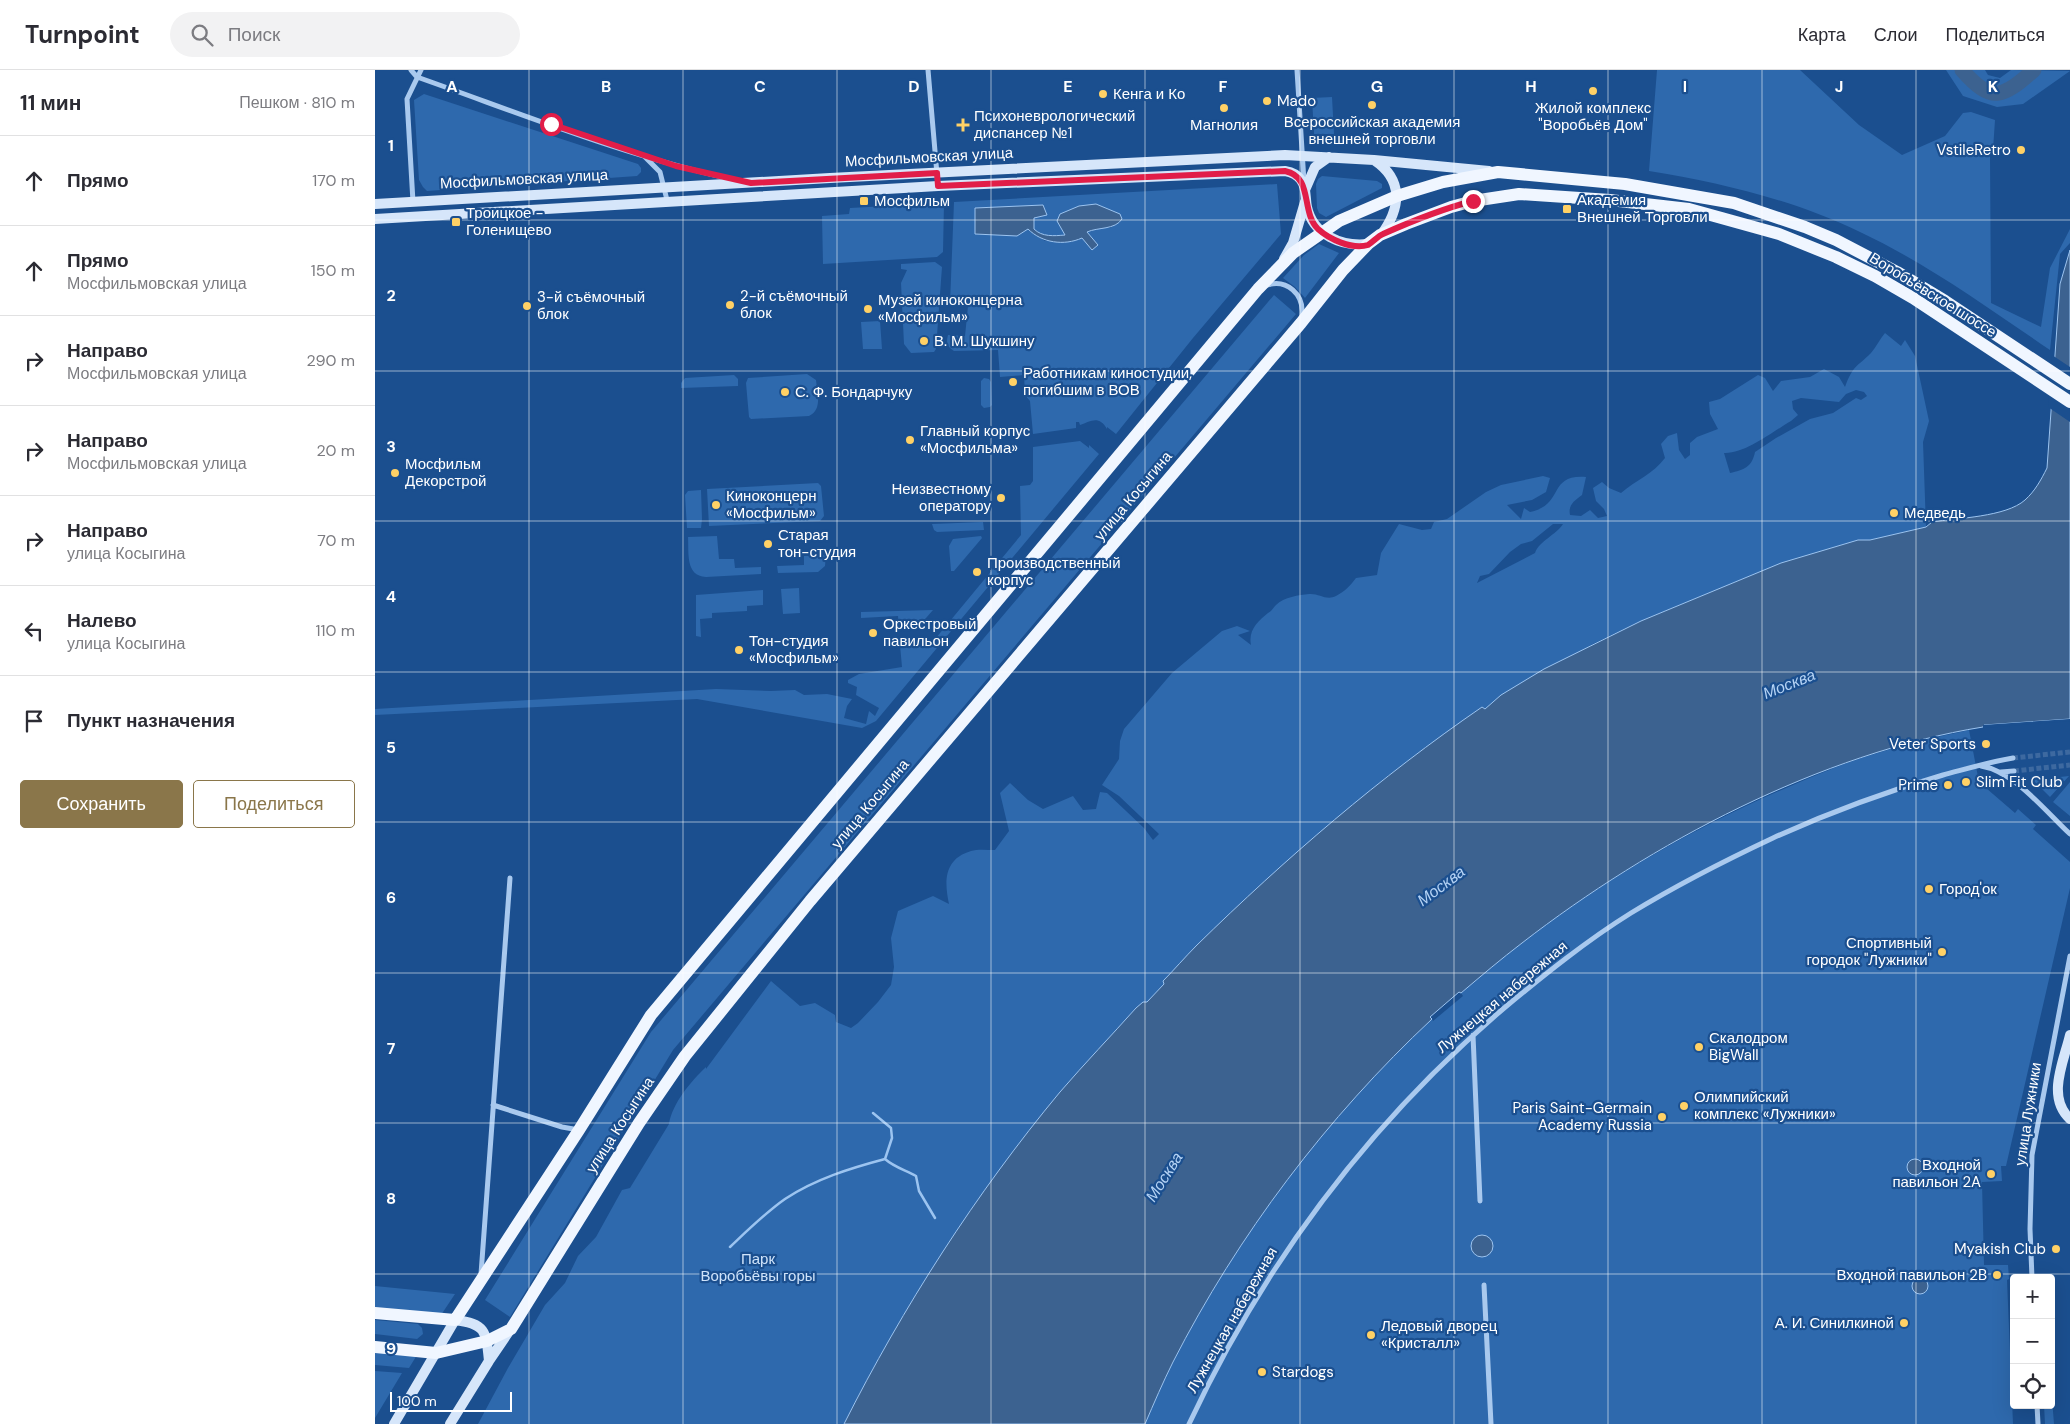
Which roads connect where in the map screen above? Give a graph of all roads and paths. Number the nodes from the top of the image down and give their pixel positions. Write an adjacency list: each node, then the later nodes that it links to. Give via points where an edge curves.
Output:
1 (411, 70): 5 (street)
2 (421, 70): 5 (street)
3 (928, 70): 11 (street)
4 (1297, 70): 7 (street)
5 (417, 77): 6 (street); 22 (street, via 407,99)
6 (643, 155): 13 (street); 15 (street, via 661,172)
7 (1302, 155): 8 (main road, Мосфильмовская улица); 11 (main road, Мосфильмовская улица); 16 (street)
8 (1329, 157): 9 (main road, Мосфильмовская улица); 16 (main road, via 1315,166)
9 (1374, 160): 10 (main road, Мосфильмовская улица); 18 (main road, via 1390,175)
10 (1498, 172): 12 (main road, Мосфильмовская улица); 18 (main road, via 1443,182)
11 (937, 173): 13 (main road, Мосфильмовская улица); 14 (street)
12 (1539, 176): 17 (main road, via 1527,179 1525,184); 31 (main road, Воробьёвское шоссе, via 1684,193 1734,203 1805,227 1897,272 1979,322)
13 (751, 183): 15 (main road, Мосфильмовская улица)
14 (938, 186): 16 (main road, Мосфильмовская улица, via 1285,171 1297,175); 20 (main road, Мосфильмовская улица)
15 (665, 187): 20 (street); 22 (main road, Мосфильмовская улица)
16 (1305, 190): 21 (main road)
17 (1533, 194): 19 (main road, Воробьёвское шоссе); 32 (main road, Воробьёвское шоссе, via 1689,209 1809,245 1913,298)
18 (1397, 196): 25 (main road); 26 (main road, улица Косыгина, via 1393,216)
19 (1501, 196): 26 (main road, улица Косыгина, via 1451,207)
20 (667, 200): 24 (main road, Мосфильмовская улица)
21 (1306, 201): 25 (main road, via 1313,223); 28 (main road, via 1293,243)
22 (413, 202): 23 (main road, Мосфильмовская улица)
23 (375, 204)
24 (375, 219)
25 (1322, 232): 27 (main road, via 1343,243); 28 (main road)
26 (1380, 235): 27 (main road, улица Косыгина)
27 (1368, 244): 30 (main road, улица Косыгина)
28 (1281, 264): 29 (main road)
29 (1258, 289): 30 (street, via 1275,283 1293,290 1302,305); 44 (main road, via 651,1014)
30 (1301, 323): 51 (main road, улица Косыгина, via 810,901 685,1056 639,1123)
31 (2070, 384)
32 (2070, 402)
33 (2013, 758): 34 (street, Лужнецкая набережная)
34 (1978, 766): 36 (street); 40 (street, Лужнецкая набережная, via 1895,790 1813,820 1697,875 1582,946)
35 (2014, 771): 36 (street)
36 (2001, 772): 37 (street)
37 (2070, 834)
38 (510, 878): 42 (street)
39 (2070, 956): 46 (street, улица Лужники, via 2032,1155)
40 (1473, 1035): 45 (street); 59 (street, Лужнецкая набережная, via 1391,1116 1323,1198 1251,1304)
41 (2070, 1035): 43 (main road, via 2058,1095 2060,1106)
42 (493, 1105): 44 (street); 47 (street)
43 (2070, 1119)
44 (579, 1130): 47 (main road)
45 (1480, 1201)
46 (2032, 1274)
47 (480, 1279): 50 (main road)
48 (1484, 1285): 60 (street)
49 (375, 1313): 50 (main road)
50 (455, 1320): 52 (main road, via 481,1327); 54 (main road)
51 (511, 1329): 52 (main road); 55 (main road, улица Косыгина)
52 (487, 1341): 54 (main road); 55 (main road)
53 (375, 1347): 54 (main road)
54 (436, 1353): 57 (main road)
55 (489, 1361): 58 (main road, улица Косыгина)
56 (2037, 1409): 61 (street)
57 (395, 1424)
58 (450, 1424)
59 (1189, 1424)
60 (1491, 1424)
61 (2038, 1424)

